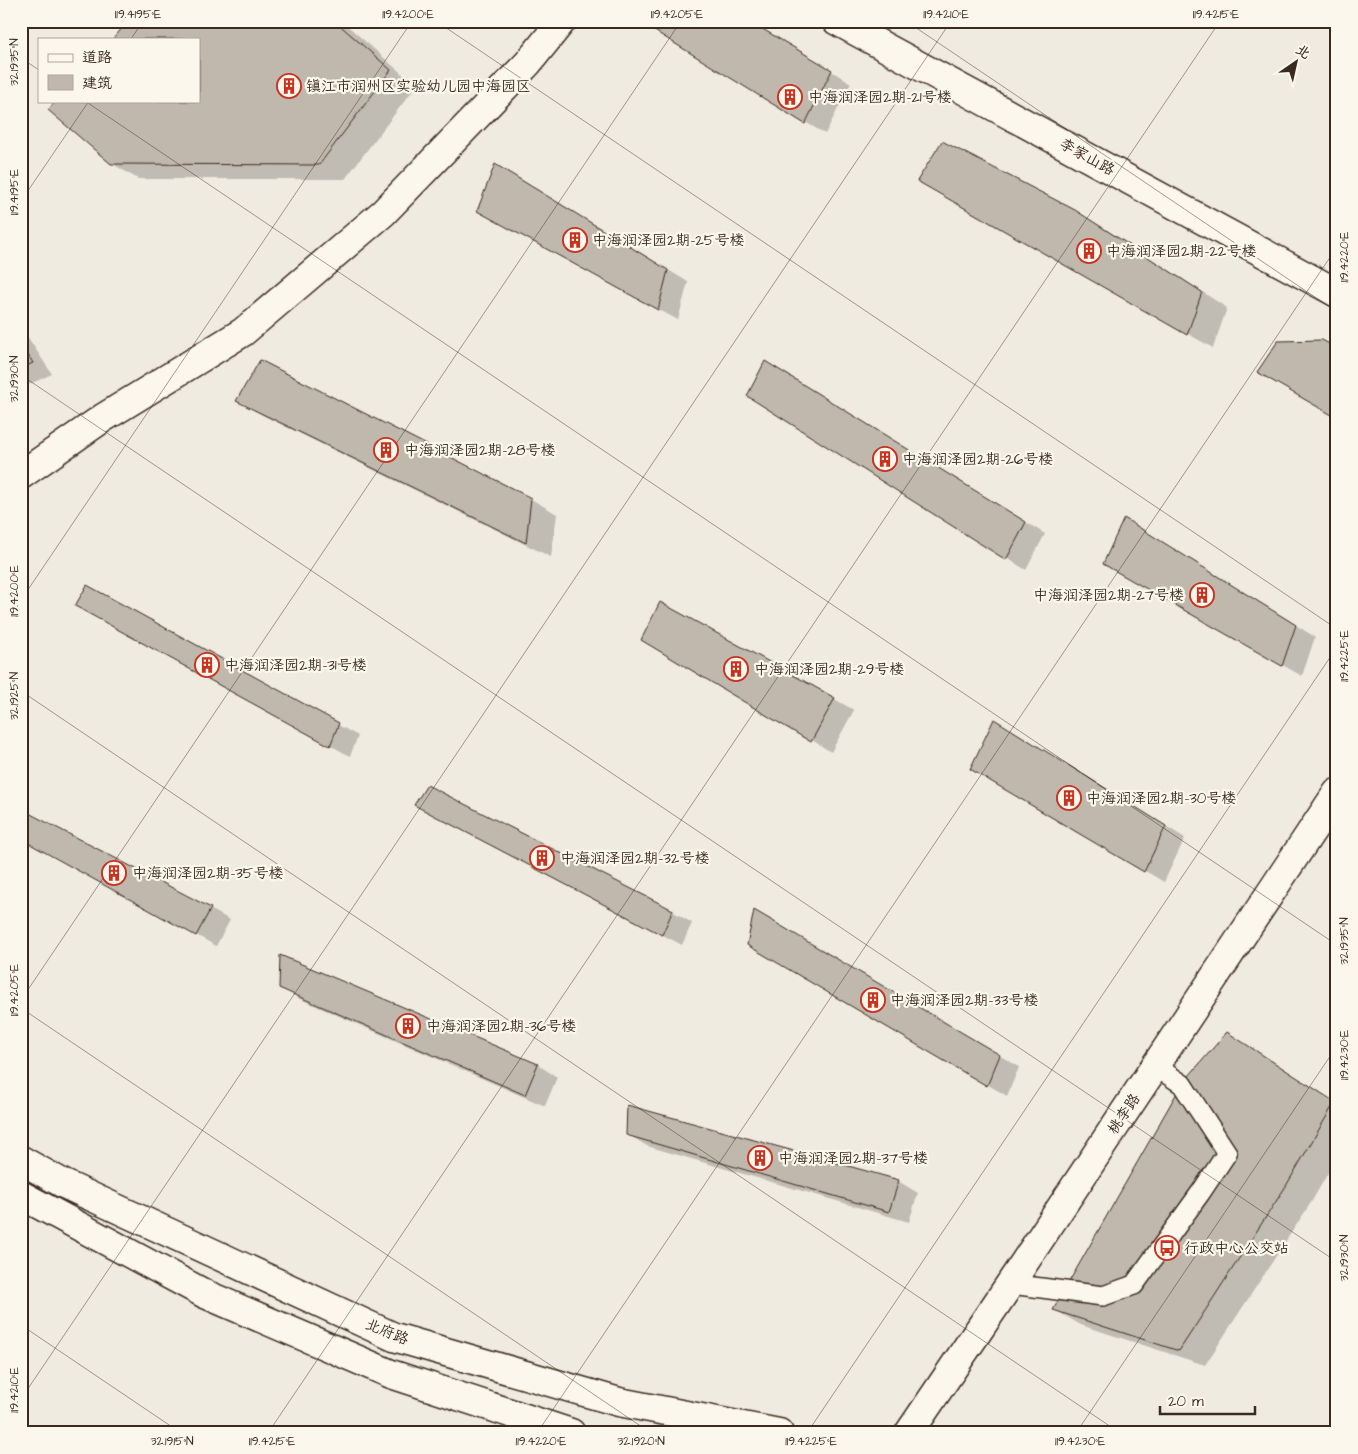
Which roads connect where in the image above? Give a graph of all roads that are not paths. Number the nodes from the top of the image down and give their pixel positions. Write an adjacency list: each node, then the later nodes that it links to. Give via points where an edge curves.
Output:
1 (562, 21): 4 (street, via 528,63 383,213 243,332 103,418)
2 (837, 21): 3 (street, 李家山路)
3 (1337, 293)
4 (21, 475)
5 (1337, 793): 6 (street, 桃李路)
6 (1156, 1066): 9 (street, 桃李路); 9 (lane, via 1182,1084 1227,1153 1222,1161 1134,1285 1103,1296)
7 (21, 1160): 11 (street, 北府路, via 64,1184 394,1337 619,1402)
8 (21, 1195): 10 (street, via 205,1294 391,1374)
9 (1010, 1284): 12 (street, 桃李路)
10 (571, 1433)
11 (779, 1433)
12 (909, 1433)

